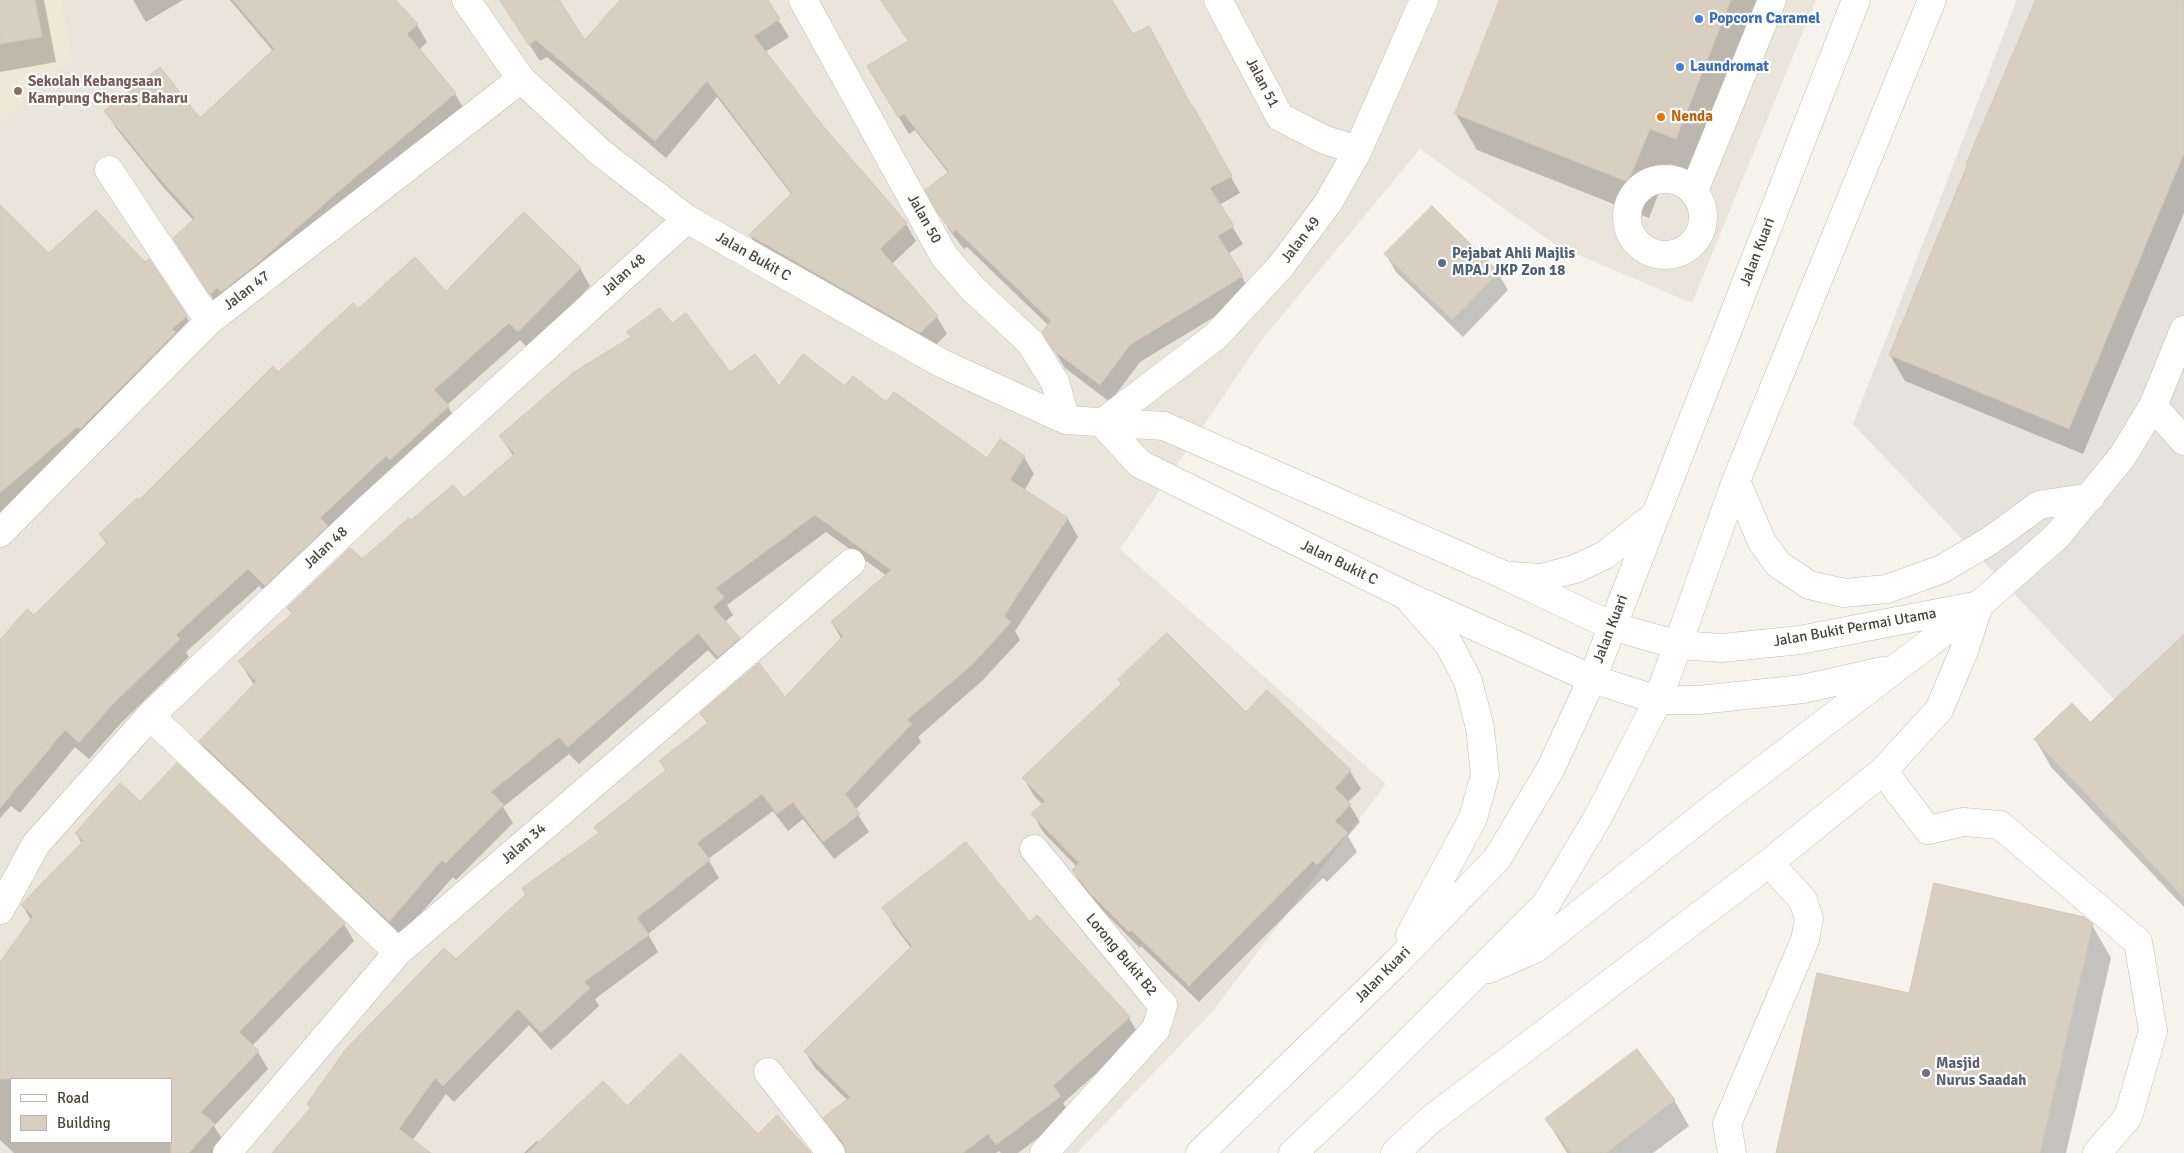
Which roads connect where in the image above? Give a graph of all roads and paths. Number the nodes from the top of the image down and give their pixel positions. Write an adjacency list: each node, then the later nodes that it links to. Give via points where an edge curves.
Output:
1 (466, 0): 8 (street, Jalan Bukit C)
2 (803, 0): 16 (street, Jalan 50, via 944,256 972,288 1030,342 1055,382)
3 (1218, 0): 9 (street, Jalan 51, via 1280,116 1325,140)
4 (1424, 0): 9 (street, Jalan 49)
5 (1772, 0): 11 (street)
6 (1856, 0): 21 (street, Jalan Kuari)
7 (1932, 0): 19 (street)
8 (521, 79): 12 (street, Jalan Bukit C, via 601,153); 13 (street, Jalan 47)
9 (1358, 150): 17 (street, Jalan 49, via 1328,203 1282,266 1216,336)
10 (109, 170): 13 (street)
11 (1694, 191)
12 (686, 219): 16 (street, Jalan Bukit C, via 941,363); 32 (street, Jalan 48, via 369,508)
13 (209, 321): 22 (street, Jalan 47)
14 (2184, 330): 15 (street, Jalan Bukit Permai Utama)
15 (2153, 406): 18 (street); 20 (street, Jalan Bukit Permai Utama, via 2122,457)
16 (1066, 420): 17 (street, Jalan Bukit C)
17 (1102, 423): 24 (street, Jalan Bukit C, via 1164,426); 25 (street, Jalan Bukit C, via 1140,464)
18 (2184, 441)
19 (1736, 481): 20 (street, via 1762,542 1778,564 1809,586 1844,593 1887,588 1942,569 1991,540 2039,505); 28 (street)
20 (2091, 497): 26 (street, Jalan Bukit Permai Utama, via 2057,536)
21 (1654, 515): 24 (street, via 1605,555 1575,569 1540,578); 27 (street, Jalan Kuari)
22 (0, 533)
23 (851, 563): 37 (street, Jalan 34)
24 (1504, 575): 27 (street, Jalan Bukit C)
25 (1405, 595): 30 (street, Jalan Bukit C); 38 (street, via 1450,646 1468,681 1480,728 1485,775 1473,818)
26 (1979, 605): 28 (street, Jalan Bukit Permai Utama, via 1800,640 1722,648); 29 (street, Jalan Bukit Permai Utama); 33 (street, via 1964,652 1939,710)
27 (1612, 626): 28 (street, Jalan Bukit Permai Utama); 30 (street, Jalan Kuari)
28 (1678, 645): 31 (street)
29 (1892, 669): 31 (street, Jalan Bukit Permai Utama, via 1803,689 1700,700); 39 (street, via 1535,949)
30 (1592, 679): 31 (street, Jalan Bukit Permai Utama); 38 (street, Jalan Kuari, via 1551,768 1497,859)
31 (1658, 700): 39 (street, via 1598,817 1546,904)
32 (150, 716): 36 (street, Jalan 48, via 36,844); 37 (street)
33 (1883, 772): 35 (street); 48 (street, via 1928,830 1963,822 2000,825 2138,942 2153,1030 2128,1117)
34 (1034, 849): 43 (street, Lorong Bukit B2, via 1163,1005 1156,1029)
35 (1769, 863): 46 (street, via 1429,1121); 47 (street, via 1803,900 1809,919 1805,940 1727,1124)
36 (0, 910)
37 (398, 952): 41 (street, Jalan 34)
38 (1394, 965): 44 (street, Jalan Kuari)
39 (1474, 976): 45 (street)
40 (768, 1072): 42 (street)
41 (227, 1153)
42 (831, 1153)
43 (1044, 1153)
44 (1200, 1153)
45 (1293, 1153)
46 (1395, 1153)
47 (1732, 1153)
48 (2097, 1153)

